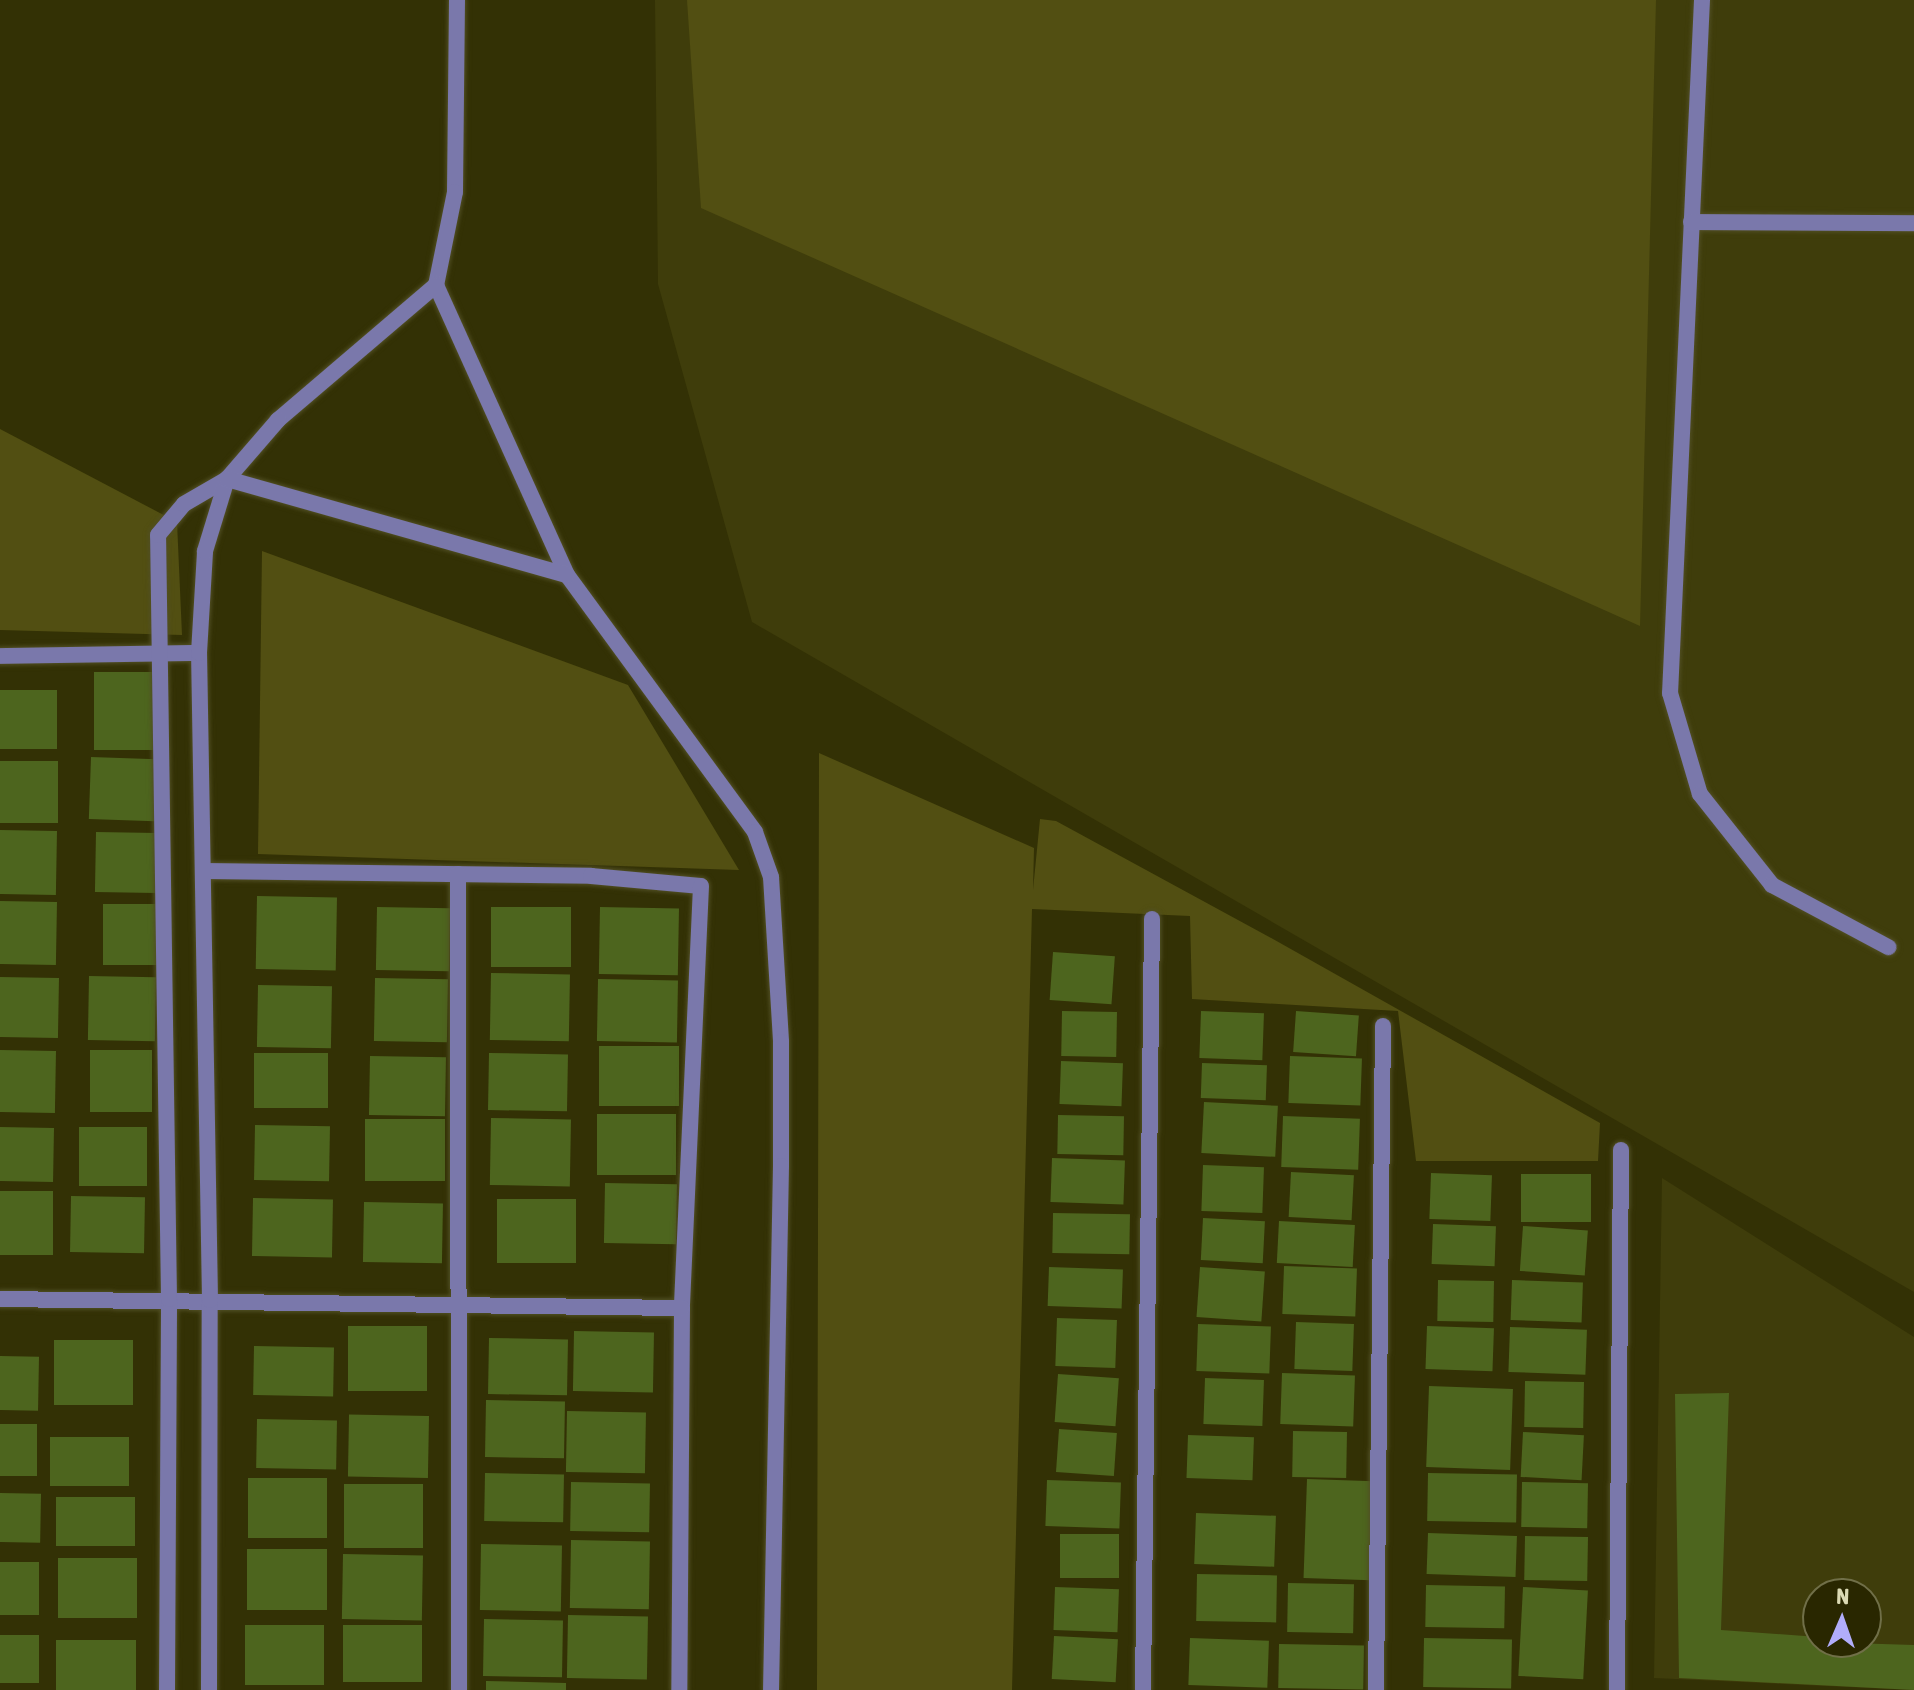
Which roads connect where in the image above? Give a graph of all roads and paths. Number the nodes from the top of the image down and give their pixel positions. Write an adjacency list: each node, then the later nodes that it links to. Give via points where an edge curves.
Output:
1 (457, 0): 5 (street, via 455,192)
2 (1702, 0): 3 (street)
3 (1691, 222): 4 (street); 14 (street, via 1670,693 1700,794 1772,885)
4 (1914, 223)
5 (436, 285): 6 (street, via 278,420); 7 (street)
6 (227, 479): 7 (street); 8 (street, via 205,551); 9 (street, via 184,504 158,535)
7 (567, 575): 26 (street, via 755,832 771,877 781,1150)
8 (199, 653): 9 (street); 11 (street)
9 (160, 654): 10 (street); 18 (street)
10 (0, 656)
11 (204, 871): 12 (street); 19 (street)
12 (458, 874): 20 (street); 21 (street, via 591,876 701,886)
13 (1152, 919): 27 (street)
14 (1888, 947)
15 (1383, 1026): 28 (street)
16 (1621, 1150): 29 (street)
17 (0, 1299): 18 (street)
18 (169, 1299): 19 (street); 22 (street)
19 (210, 1300): 20 (street); 23 (street)
20 (459, 1303): 21 (street); 24 (street)
21 (682, 1308): 25 (street)
22 (167, 1690)
23 (209, 1690)
24 (459, 1690)
25 (679, 1690)
26 (771, 1690)
27 (1143, 1690)
28 (1376, 1690)
29 (1617, 1690)

